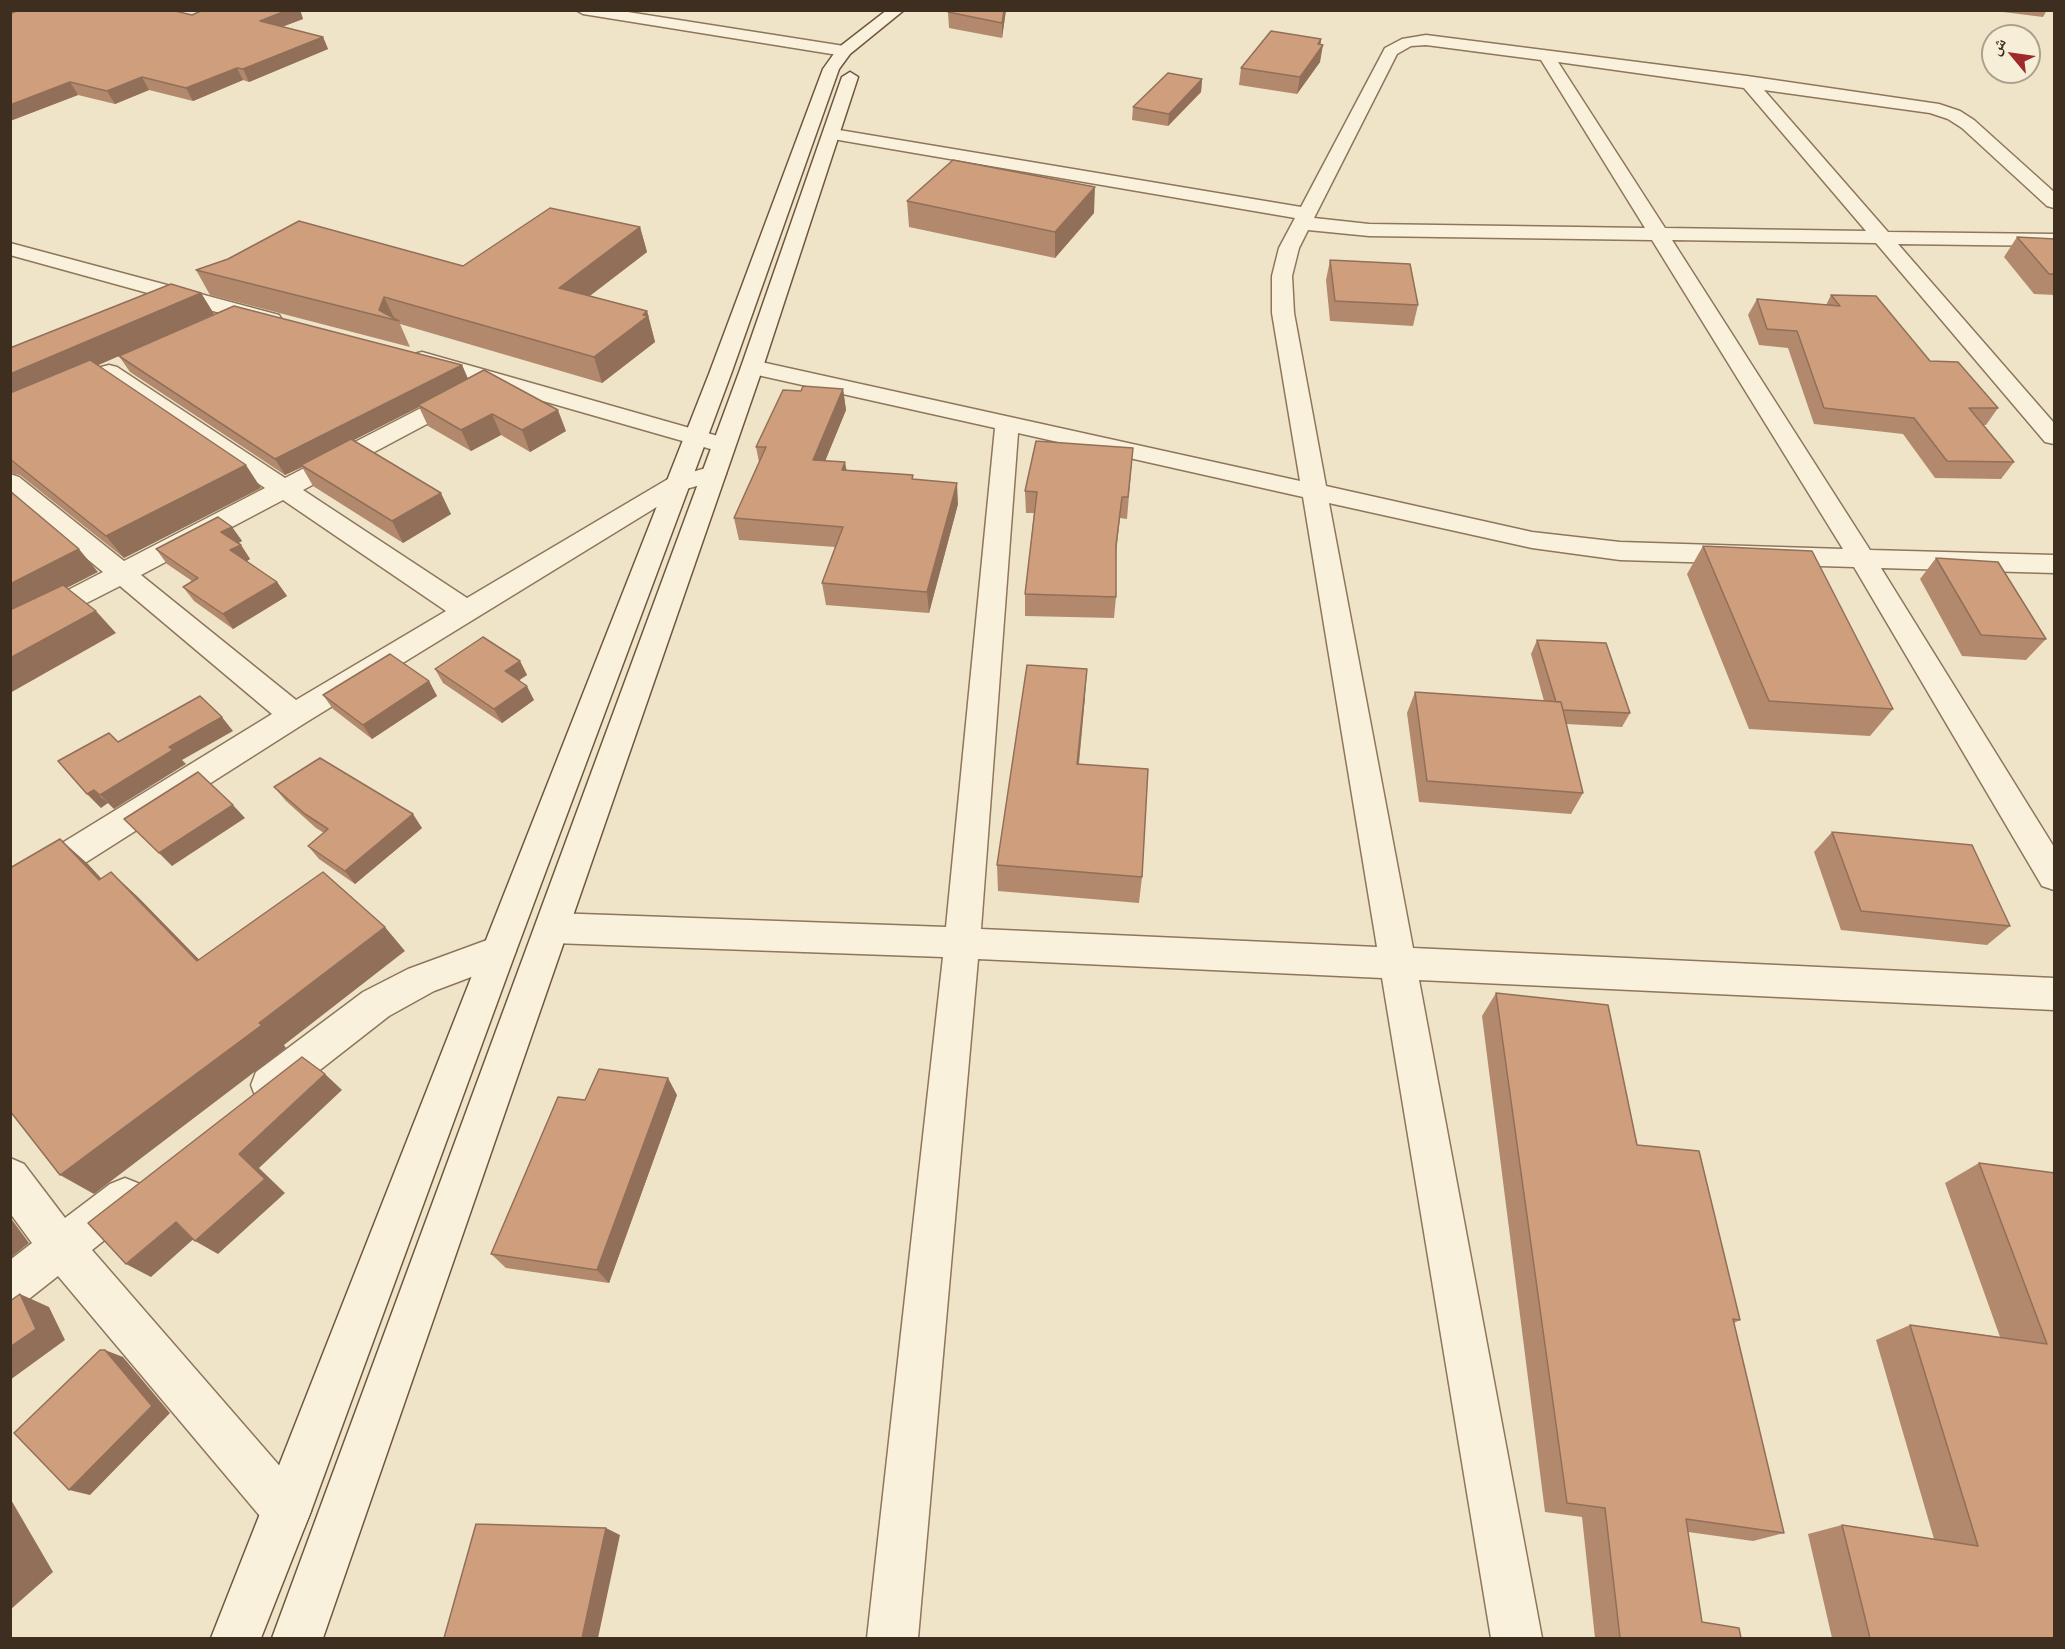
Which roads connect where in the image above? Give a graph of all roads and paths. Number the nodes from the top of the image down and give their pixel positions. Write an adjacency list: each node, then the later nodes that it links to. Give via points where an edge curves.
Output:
1 (583, 10): 4 (street)
2 (897, 10): 4 (street)
3 (920, 10): 7 (street, via 856,64)
4 (844, 51): 25 (street, via 831,69)
5 (1545, 54): 6 (street); 9 (street, via 1437,40 1395,47); 10 (street)
6 (1747, 81): 8 (street, via 1922,105 1954,115); 11 (street)
7 (833, 134): 9 (street); 20 (street)
8 (2055, 202)
9 (1304, 219): 10 (street, via 1369,230); 29 (street, via 1285,261 1281,294)
10 (1658, 234): 11 (street); 30 (street)
11 (1881, 238): 12 (street); 24 (street)
12 (2055, 240)
13 (10, 249): 14 (street)
14 (184, 296): 15 (street); 16 (street)
15 (152, 309)
16 (241, 313): 17 (street); 18 (street)
17 (287, 325)
18 (211, 326)
19 (403, 354): 22 (street)
20 (753, 368): 23 (street); 25 (street)
21 (109, 372): 28 (street)
22 (496, 378): 25 (street); 28 (street)
23 (1007, 424): 29 (street); 39 (street)
24 (2055, 437)
25 (710, 452): 27 (street); 38 (street)
26 (10, 482): 32 (street)
27 (677, 484): 33 (street); 40 (street)
28 (283, 490): 32 (street); 33 (street)
29 (1316, 493): 30 (street, via 1575,547); 41 (street)
30 (1862, 558): 31 (street); 36 (street)
31 (2055, 564)
32 (123, 573): 34 (street); 35 (street)
33 (466, 611): 35 (street)
34 (10, 632)
35 (294, 715): 37 (street)
36 (2055, 876)
37 (10, 893)
38 (553, 928): 39 (street); 50 (street)
39 (962, 943): 41 (street); 51 (street)
40 (498, 951): 43 (street, via 421,980 376,1005); 48 (street)
41 (1398, 964): 42 (street); 52 (street)
42 (2055, 994)
43 (241, 1108)
44 (156, 1174): 46 (street)
45 (10, 1178): 46 (street)
46 (62, 1248): 47 (street); 48 (street)
47 (10, 1287)
48 (288, 1511): 49 (street)
49 (236, 1638)
50 (297, 1638)
51 (892, 1638)
52 (1516, 1638)

